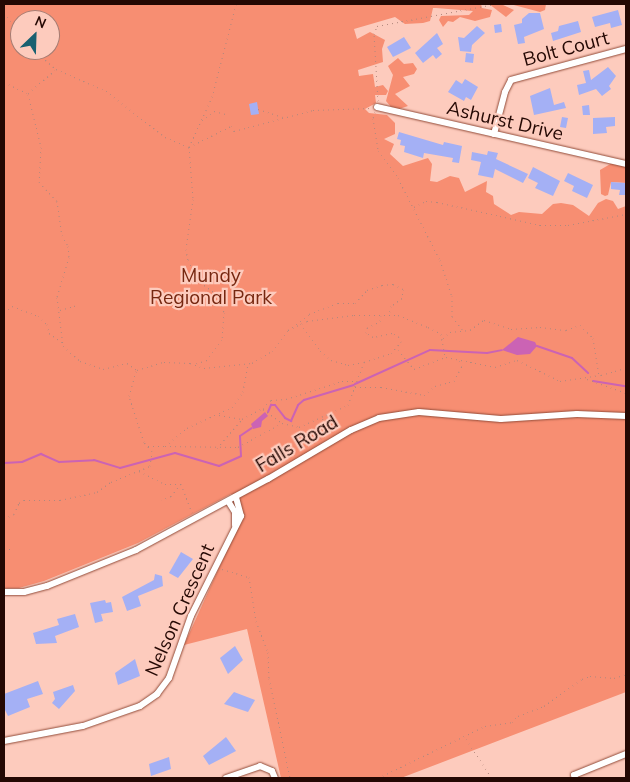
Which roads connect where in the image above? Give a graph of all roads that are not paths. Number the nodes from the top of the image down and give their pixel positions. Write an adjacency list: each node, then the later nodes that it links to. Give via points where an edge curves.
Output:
1 (626, 49): 3 (street, Bolt Court, via 511,80)
2 (377, 108): 3 (street, Ashurst Drive)
3 (494, 134): 4 (street, Ashurst Drive)
4 (626, 164)
5 (626, 416): 6 (street, Falls Road, via 577,414 504,419 409,412 369,422)
6 (236, 497): 7 (street, Falls Road); 8 (street, Nelson Crescent, via 241,514)
7 (228, 501): 8 (street, via 235,512); 9 (street, Falls Road, via 136,550 55,583 29,591)
8 (234, 525): 10 (street, Nelson Crescent, via 189,622 171,673 154,697 137,708 83,726)
9 (4, 592)
10 (4, 741)
11 (626, 754): 12 (street)
12 (575, 777): 15 (street)
13 (226, 778): 14 (street, via 260,766 266,767)
14 (275, 778)
15 (566, 778)

